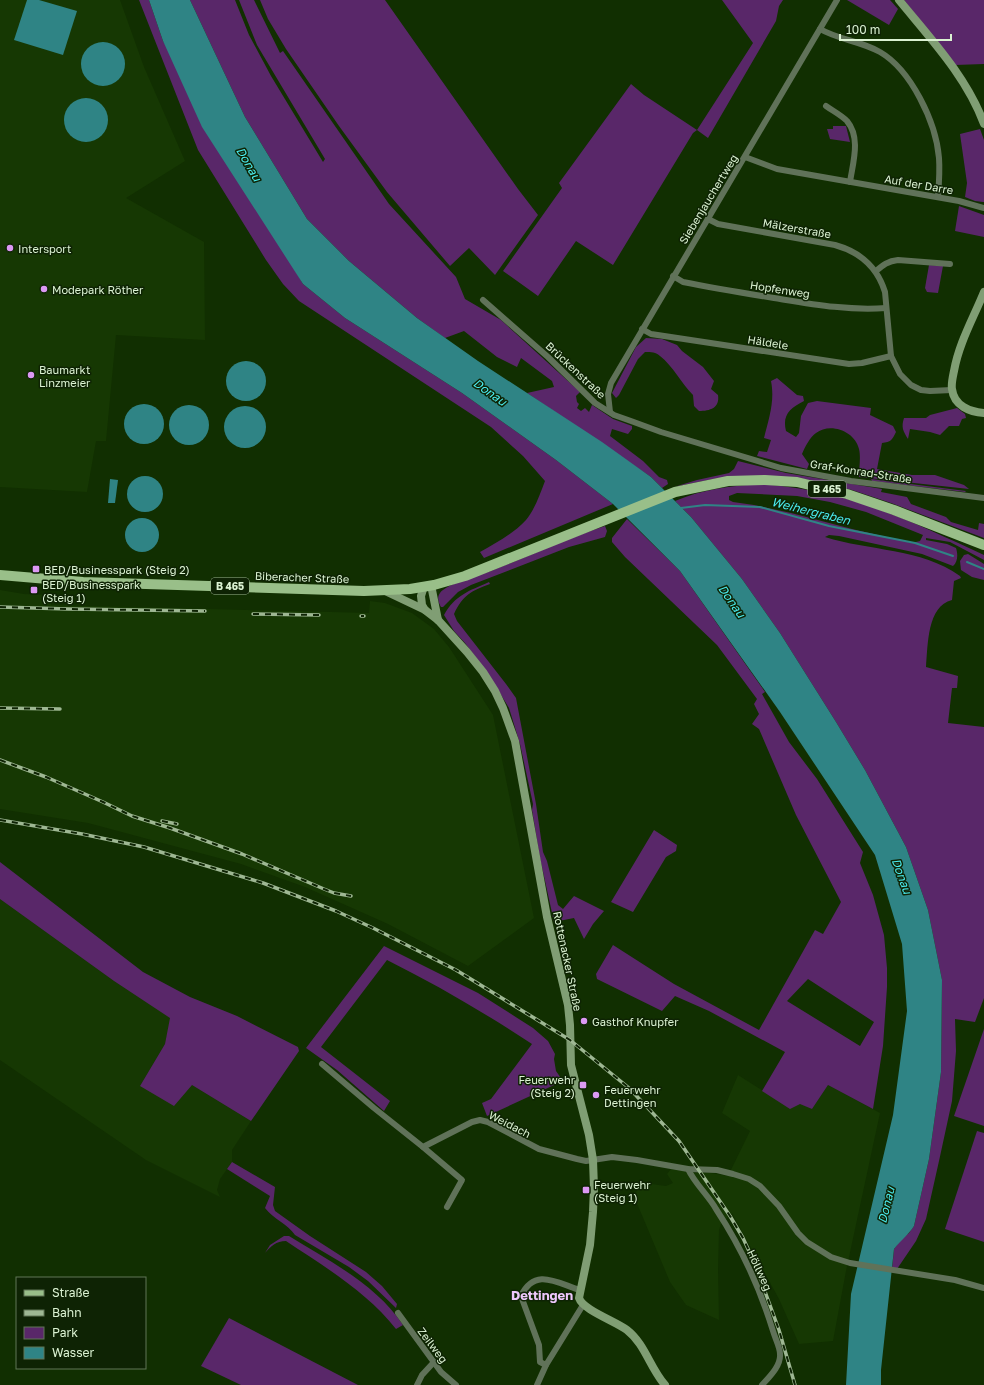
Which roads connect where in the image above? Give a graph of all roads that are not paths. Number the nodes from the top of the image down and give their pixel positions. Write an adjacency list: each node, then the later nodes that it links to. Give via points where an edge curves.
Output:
1 (837, 0): 3 (street, Siebenjauchertweg)
2 (899, 0): 5 (main road, via 944,55 964,85)
3 (820, 29): 6 (street, Siebenjauchertweg); 8 (street, via 880,52 896,65 911,83 926,108 932,126 939,156)
4 (826, 106): 7 (street, via 846,120 853,132 856,146)
5 (984, 124)
6 (745, 157): 7 (street, Auf der Darre, via 777,169); 10 (street, Siebenjauchertweg)
7 (850, 182): 8 (street, Auf der Darre)
8 (938, 198): 9 (street, Auf der Darre)
9 (984, 208)
10 (708, 219): 12 (street, Mälzerstraße, via 718,224 839,246 860,256); 13 (street, Siebenjauchertweg)
11 (950, 264): 12 (street, via 893,261)
12 (876, 271): 16 (street, Mälzerstraße, via 885,292)
13 (673, 276): 16 (street, Hopfenweg, via 683,282 830,307); 17 (street, Siebenjauchertweg)
14 (984, 292): 19 (main road, via 957,357)
15 (483, 300): 20 (street, Brückenstraße, via 548,357 595,403)
16 (886, 308): 18 (street, Mälzerstraße)
17 (642, 329): 18 (street, Häldele, via 651,334 849,364 862,364); 20 (street, Siebenjauchertweg, via 611,383 608,394)
18 (891, 356): 19 (street, Mälzerstraße, via 900,374 911,385 921,390)
19 (952, 390): 21 (main road, via 956,400 964,408)
20 (610, 412): 22 (street, Brückenstraße, via 662,432)
21 (984, 413)
22 (737, 455): 23 (street, Graf-Konrad-Straße, via 781,468 851,481)
23 (984, 498)
24 (984, 546): 26 (main road, B 465, via 847,494 797,482 728,481 675,492 482,570)
25 (0, 575): 27 (main road, Biberacher Straße / B 465, via 83,582)
26 (427, 586): 27 (main road, B 465); 28 (main road, via 421,596); 29 (main road)
27 (385, 591): 28 (main road, Rottenacker Straße)
28 (425, 610): 29 (main road, Rottenacker Straße)
29 (438, 620): 32 (main road, Rottenacker Straße, via 487,678 503,708 515,741 556,961 568,1005 571,1065)
30 (322, 1064): 31 (street)
31 (423, 1147): 32 (street, Weidach, via 480,1120 539,1149 577,1160); 34 (street, via 462,1180)
32 (593, 1160): 33 (street, via 637,1160); 36 (main road, Rottenacker Straße, via 594,1212)
33 (688, 1169): 35 (street, via 717,1170 748,1179 760,1186 779,1206 798,1233 830,1257 850,1263 955,1280); 45 (street, Höllweg, via 716,1208 746,1261 768,1314 780,1354 778,1365)
34 (447, 1207)
35 (984, 1288)
36 (580, 1290): 37 (main road, Rottenacker Straße, via 579,1298); 40 (street, via 546,1278 536,1279 524,1289 521,1296 539,1345 540,1362)
37 (583, 1305): 40 (street); 41 (main road, via 629,1332 638,1342)
38 (398, 1313): 39 (street, Zeilweg)
39 (434, 1362): 42 (street); 43 (street, Zeilweg)
40 (546, 1365): 44 (street)
41 (662, 1384)
42 (417, 1385)
43 (456, 1385)
44 (537, 1385)
45 (762, 1385)

